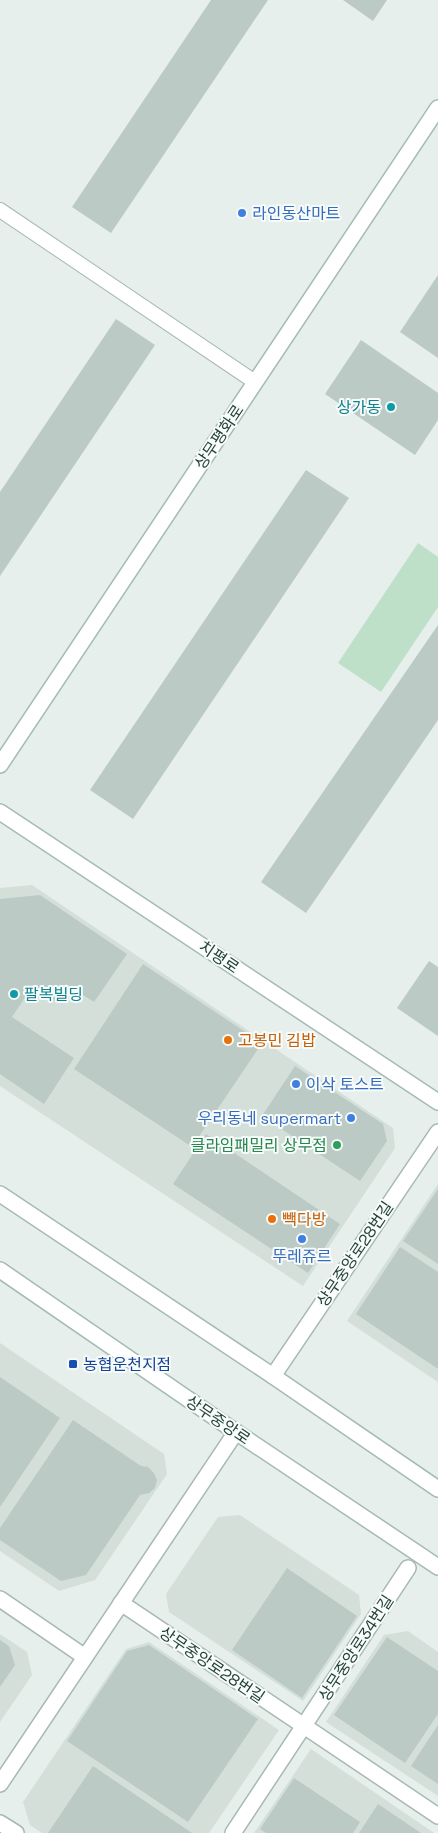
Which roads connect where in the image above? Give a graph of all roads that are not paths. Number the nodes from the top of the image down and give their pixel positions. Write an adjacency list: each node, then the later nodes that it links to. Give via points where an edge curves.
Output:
1 (438, 108): 3 (street, 상무평화로)
2 (0, 210): 3 (lane)
3 (255, 382): 4 (street, 상무평화로)
4 (0, 765)
5 (0, 812): 6 (street, 치평로)
6 (438, 1102)
7 (438, 1132): 10 (street, 상무중앙로28번길)
8 (0, 1194): 10 (street)
9 (0, 1270): 11 (street, 상무중앙로)
10 (273, 1376): 12 (street)
11 (236, 1432): 13 (street, 상무중앙로); 16 (street)
12 (438, 1489)
13 (438, 1567)
14 (408, 1568): 18 (street, 상무중앙로34번길)
15 (0, 1599): 17 (street)
16 (121, 1603): 17 (street); 18 (street, 상무중앙로28번길)
17 (85, 1657): 19 (street)
18 (304, 1727): 20 (street); 23 (street, 상무중앙로34번길)
19 (0, 1784)
20 (438, 1816)
21 (0, 1823): 22 (street)
22 (16, 1833)
23 (233, 1833)

